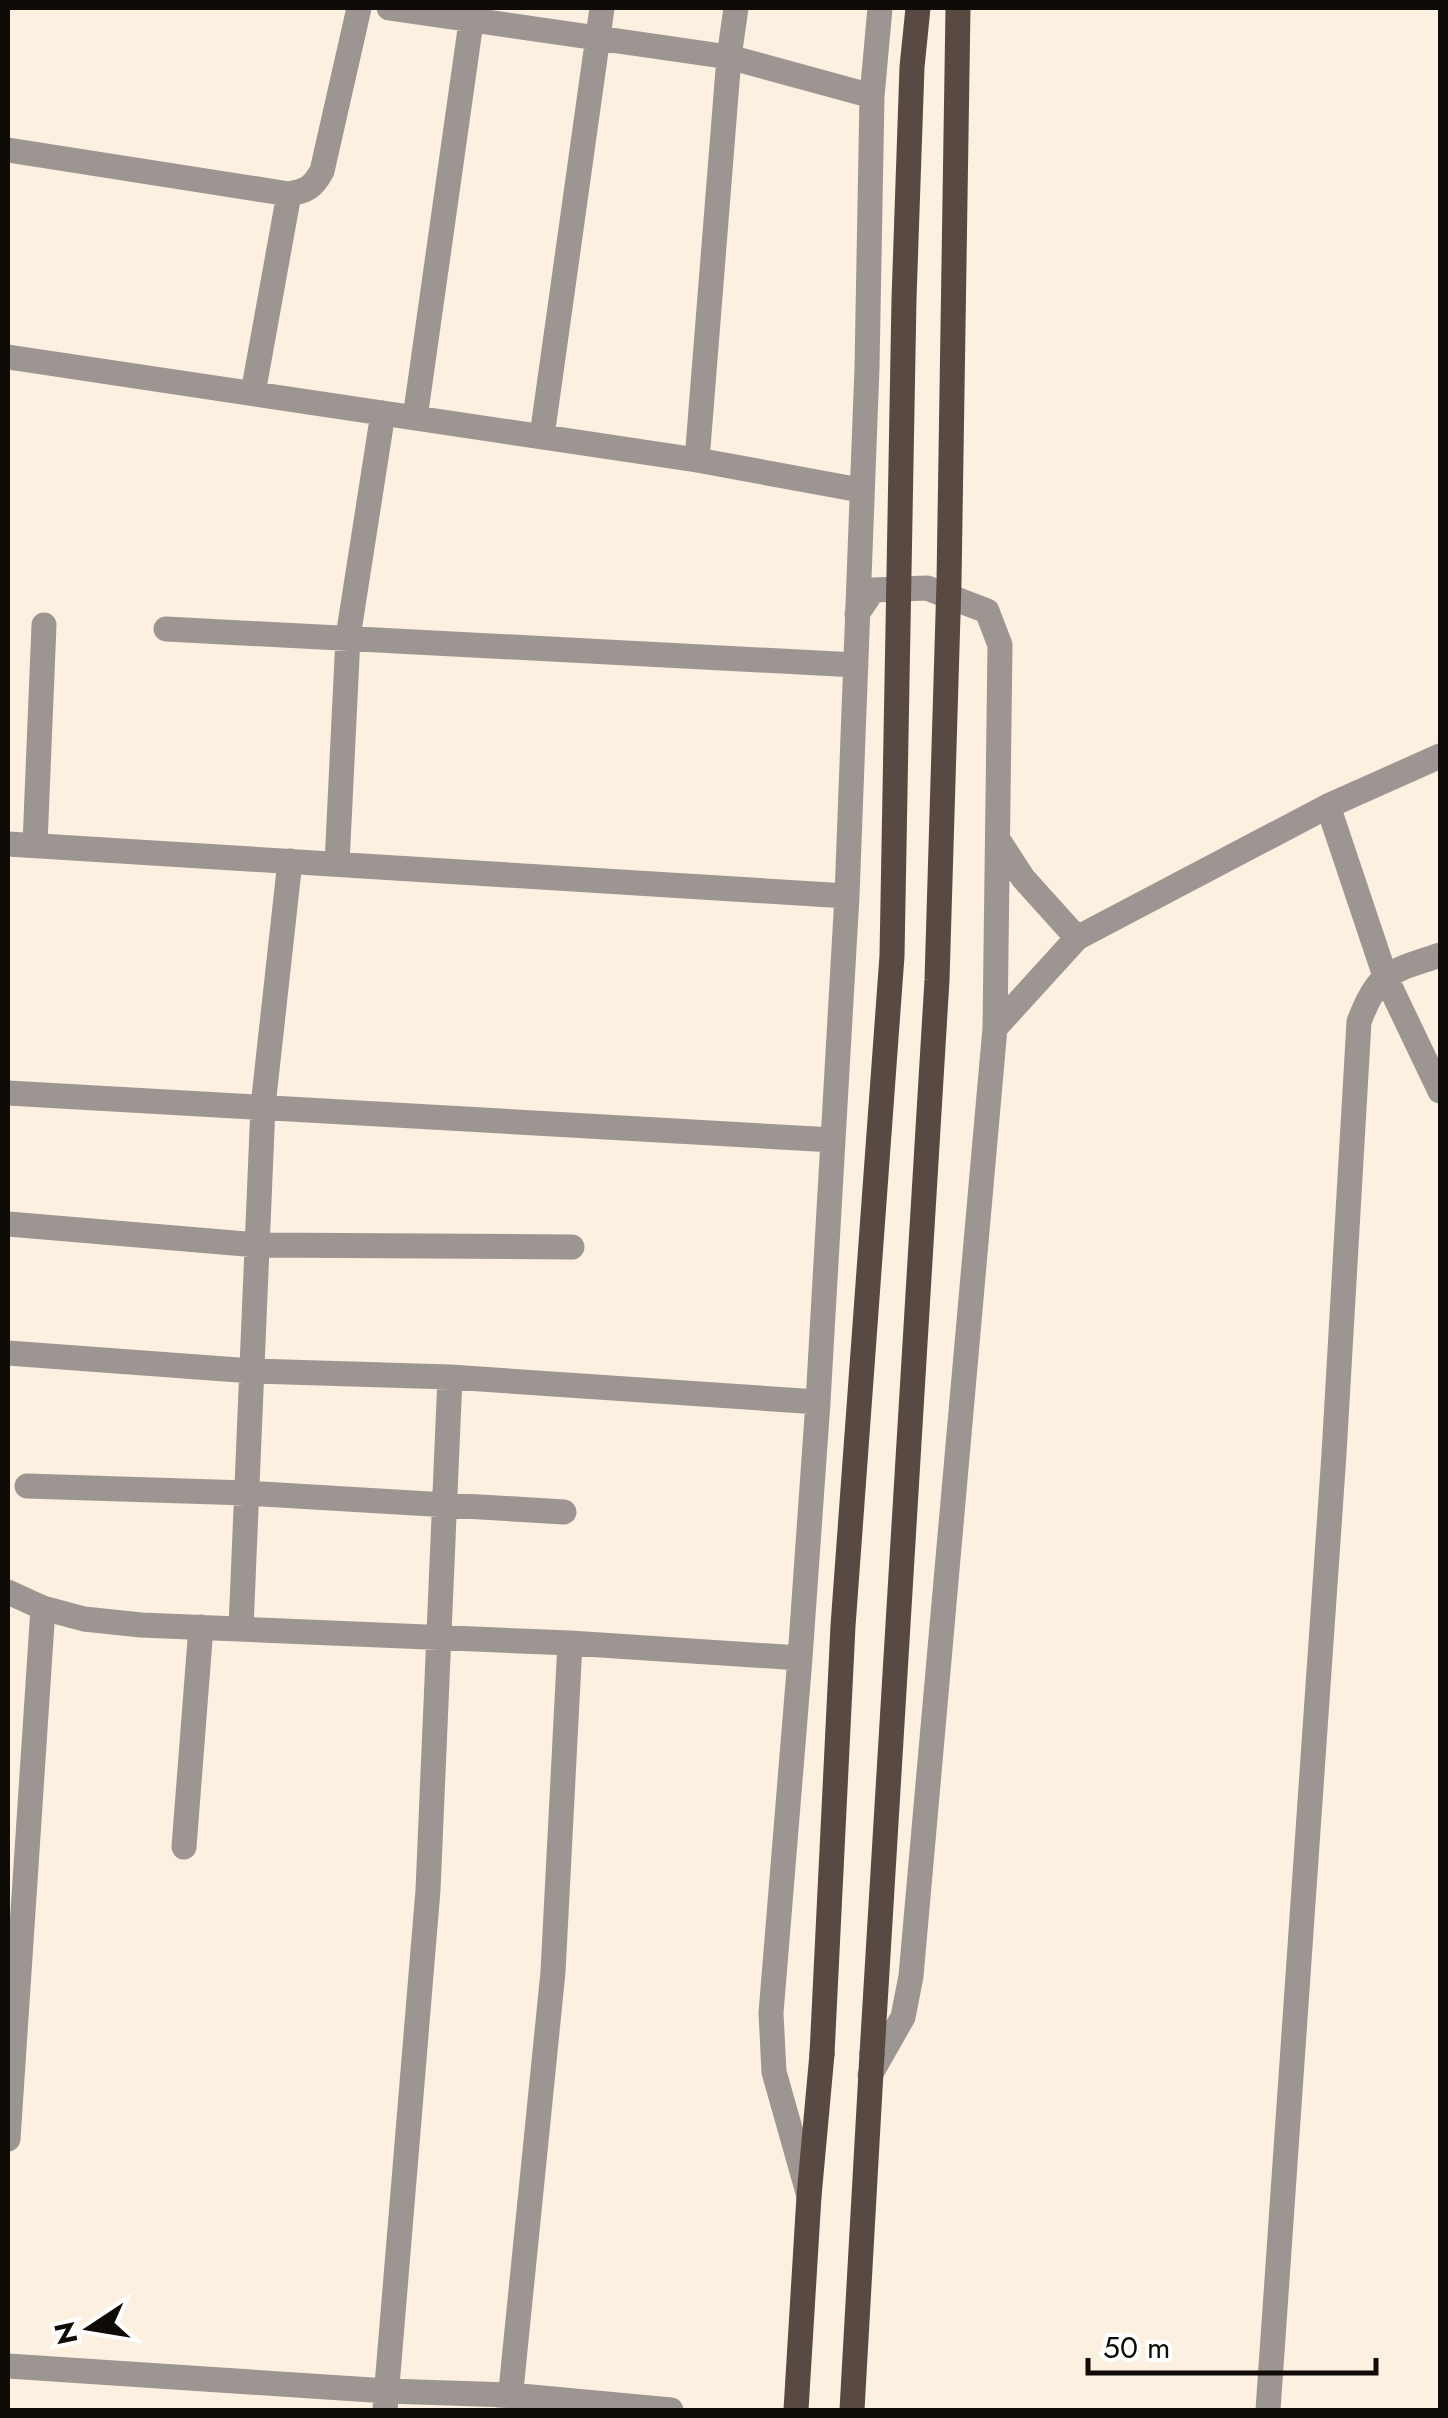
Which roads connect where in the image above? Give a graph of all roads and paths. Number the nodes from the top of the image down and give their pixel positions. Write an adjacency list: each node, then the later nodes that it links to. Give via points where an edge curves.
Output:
1 (358, 8): 13 (street, via 322,171 314,186)
2 (389, 8): 8 (street)
3 (602, 8): 9 (street)
4 (736, 8): 10 (street)
5 (880, 8): 11 (street)
6 (918, 8): 66 (main road, bridge, via 904,299 892,956)
7 (958, 8): 63 (main road, bridge, via 937,980)
8 (472, 14): 9 (street); 17 (street)
9 (598, 38): 10 (street); 18 (street)
10 (728, 57): 11 (street); 19 (street)
11 (872, 96): 20 (street)
12 (8, 150): 13 (street)
13 (289, 194): 15 (street)
14 (8, 357): 15 (street)
15 (253, 394): 16 (street)
16 (383, 413): 17 (street); 24 (street)
17 (415, 418): 18 (street)
18 (542, 436): 19 (street)
19 (697, 460): 20 (street)
20 (860, 490): 21 (street)
21 (857, 614): 25 (street); 28 (street, via 872,590 927,588 987,611 1000,646)
22 (44, 625): 30 (street)
23 (166, 629): 24 (street)
24 (348, 637): 25 (street); 32 (street)
25 (856, 664): 33 (street)
26 (1440, 756): 27 (street)
27 (1328, 806): 34 (street); 36 (street)
28 (998, 840): 34 (street); 37 (street)
29 (8, 844): 30 (street)
30 (36, 844): 31 (street)
31 (290, 861): 32 (street); 40 (street)
32 (337, 864): 33 (street)
33 (847, 896): 41 (street)
34 (1077, 938): 37 (street)
35 (1440, 954): 36 (street)
36 (1385, 976): 38 (street); 73 (street, via 1359,1022)
37 (995, 1028): 63 (street, via 912,1976 903,2017)
38 (1440, 1091)
39 (8, 1092): 40 (street)
40 (262, 1106): 41 (street); 43 (street)
41 (833, 1140): 48 (street)
42 (8, 1224): 43 (street)
43 (257, 1245): 44 (street); 46 (street)
44 (572, 1248)
45 (8, 1354): 46 (street)
46 (252, 1372): 47 (street); 50 (street)
47 (450, 1376): 48 (street); 51 (street)
48 (818, 1402): 59 (street)
49 (27, 1486): 50 (street)
50 (247, 1493): 51 (street); 56 (street)
51 (444, 1504): 52 (street); 57 (street)
52 (564, 1512)
53 (8, 1592): 54 (street)
54 (43, 1608): 55 (street, via 84,1619); 60 (street)
55 (201, 1627): 56 (street); 61 (street)
56 (242, 1628): 57 (street)
57 (439, 1637): 58 (street); 68 (street, via 428,1890)
58 (570, 1643): 59 (street); 69 (street, via 553,1972)
59 (800, 1658): 66 (street, via 771,2013 774,2072)
60 (18, 1837): 62 (street)
61 (184, 1847)
62 (14, 1964): 64 (street)
63 (871, 2064): 72 (main road)
64 (9, 2101): 65 (street)
65 (8, 2139)
66 (809, 2196): 71 (main road)
67 (8, 2366): 68 (street)
68 (386, 2401): 69 (street)
69 (510, 2403): 70 (street)
70 (671, 2410)
71 (796, 2410)
72 (852, 2410)
73 (1268, 2410)

